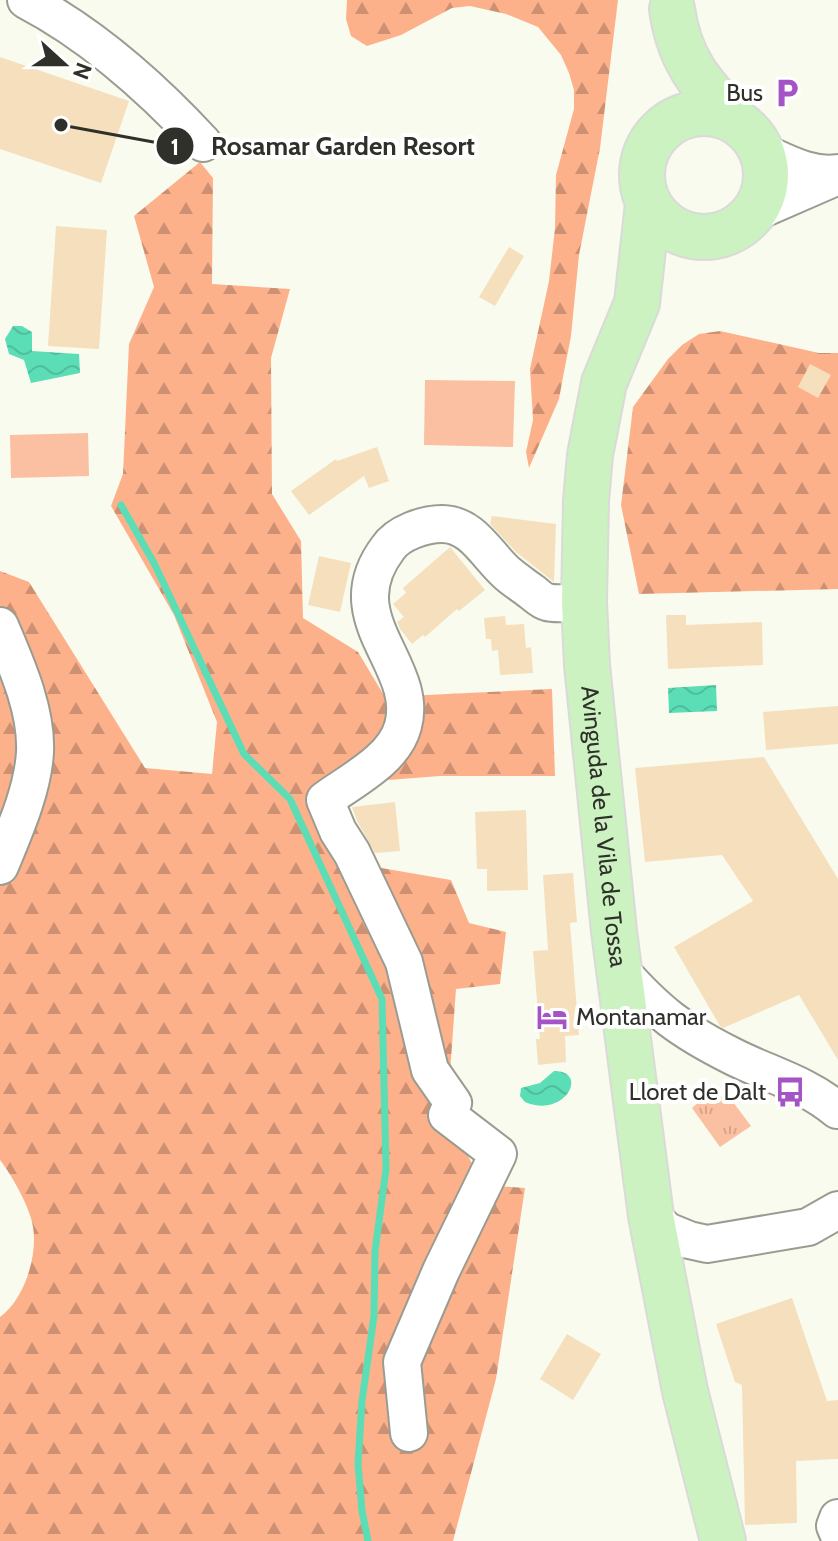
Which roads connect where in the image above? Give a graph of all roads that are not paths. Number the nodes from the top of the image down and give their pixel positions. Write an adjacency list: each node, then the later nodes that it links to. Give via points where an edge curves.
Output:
1 (26, 0): 3 (street)
2 (673, 4): 4 (main road, via 665,48); 5 (main road, via 675,31 687,62)
3 (70, 11): 6 (street)
4 (662, 128): 5 (main road, via 681,117 709,113); 8 (main road, via 642,165)
5 (749, 136): 7 (street, via 805,170); 9 (main road, via 766,180)
6 (203, 143)
7 (838, 174): 9 (street)
8 (648, 204): 10 (main road, via 676,232); 11 (main road, Avinguda de la Vila de Tossa)
9 (753, 213): 10 (main road, via 727,234)
10 (699, 238): 11 (main road, Avinguda de la Vila de Tossa)
11 (637, 303): 12 (main road, Avinguda de la Vila de Tossa, via 596,415 586,501)
12 (584, 602): 15 (main road, Avinguda de la Vila de Tossa); 23 (street, via 546,602 507,573 469,533 441,524 416,529 390,544 370,586 375,626 402,691 404,725 390,751 325,800 404,962 430,1070 453,1103 447,1115 498,1154 402,1362)
13 (0, 626): 14 (street, via 31,715 35,753 21,814)
14 (0, 866)
15 (619, 969): 16 (street); 17 (main road, Avinguda de la Vila de Tossa)
16 (675, 1025): 17 (street, via 644,1033); 18 (street, via 822,1097)
17 (629, 1052): 20 (main road, Avinguda de la Vila de Tossa)
18 (837, 1110)
19 (838, 1210): 21 (street, via 808,1227)
20 (651, 1216): 21 (street, via 677,1236); 22 (main road, Avinguda de la Vila de Tossa)
21 (707, 1244): 22 (street, via 683,1267)
22 (666, 1296): 26 (main road, Avinguda de la Vila de Tossa)
23 (409, 1433)
24 (838, 1518): 25 (street)
25 (838, 1533)
26 (723, 1541)

